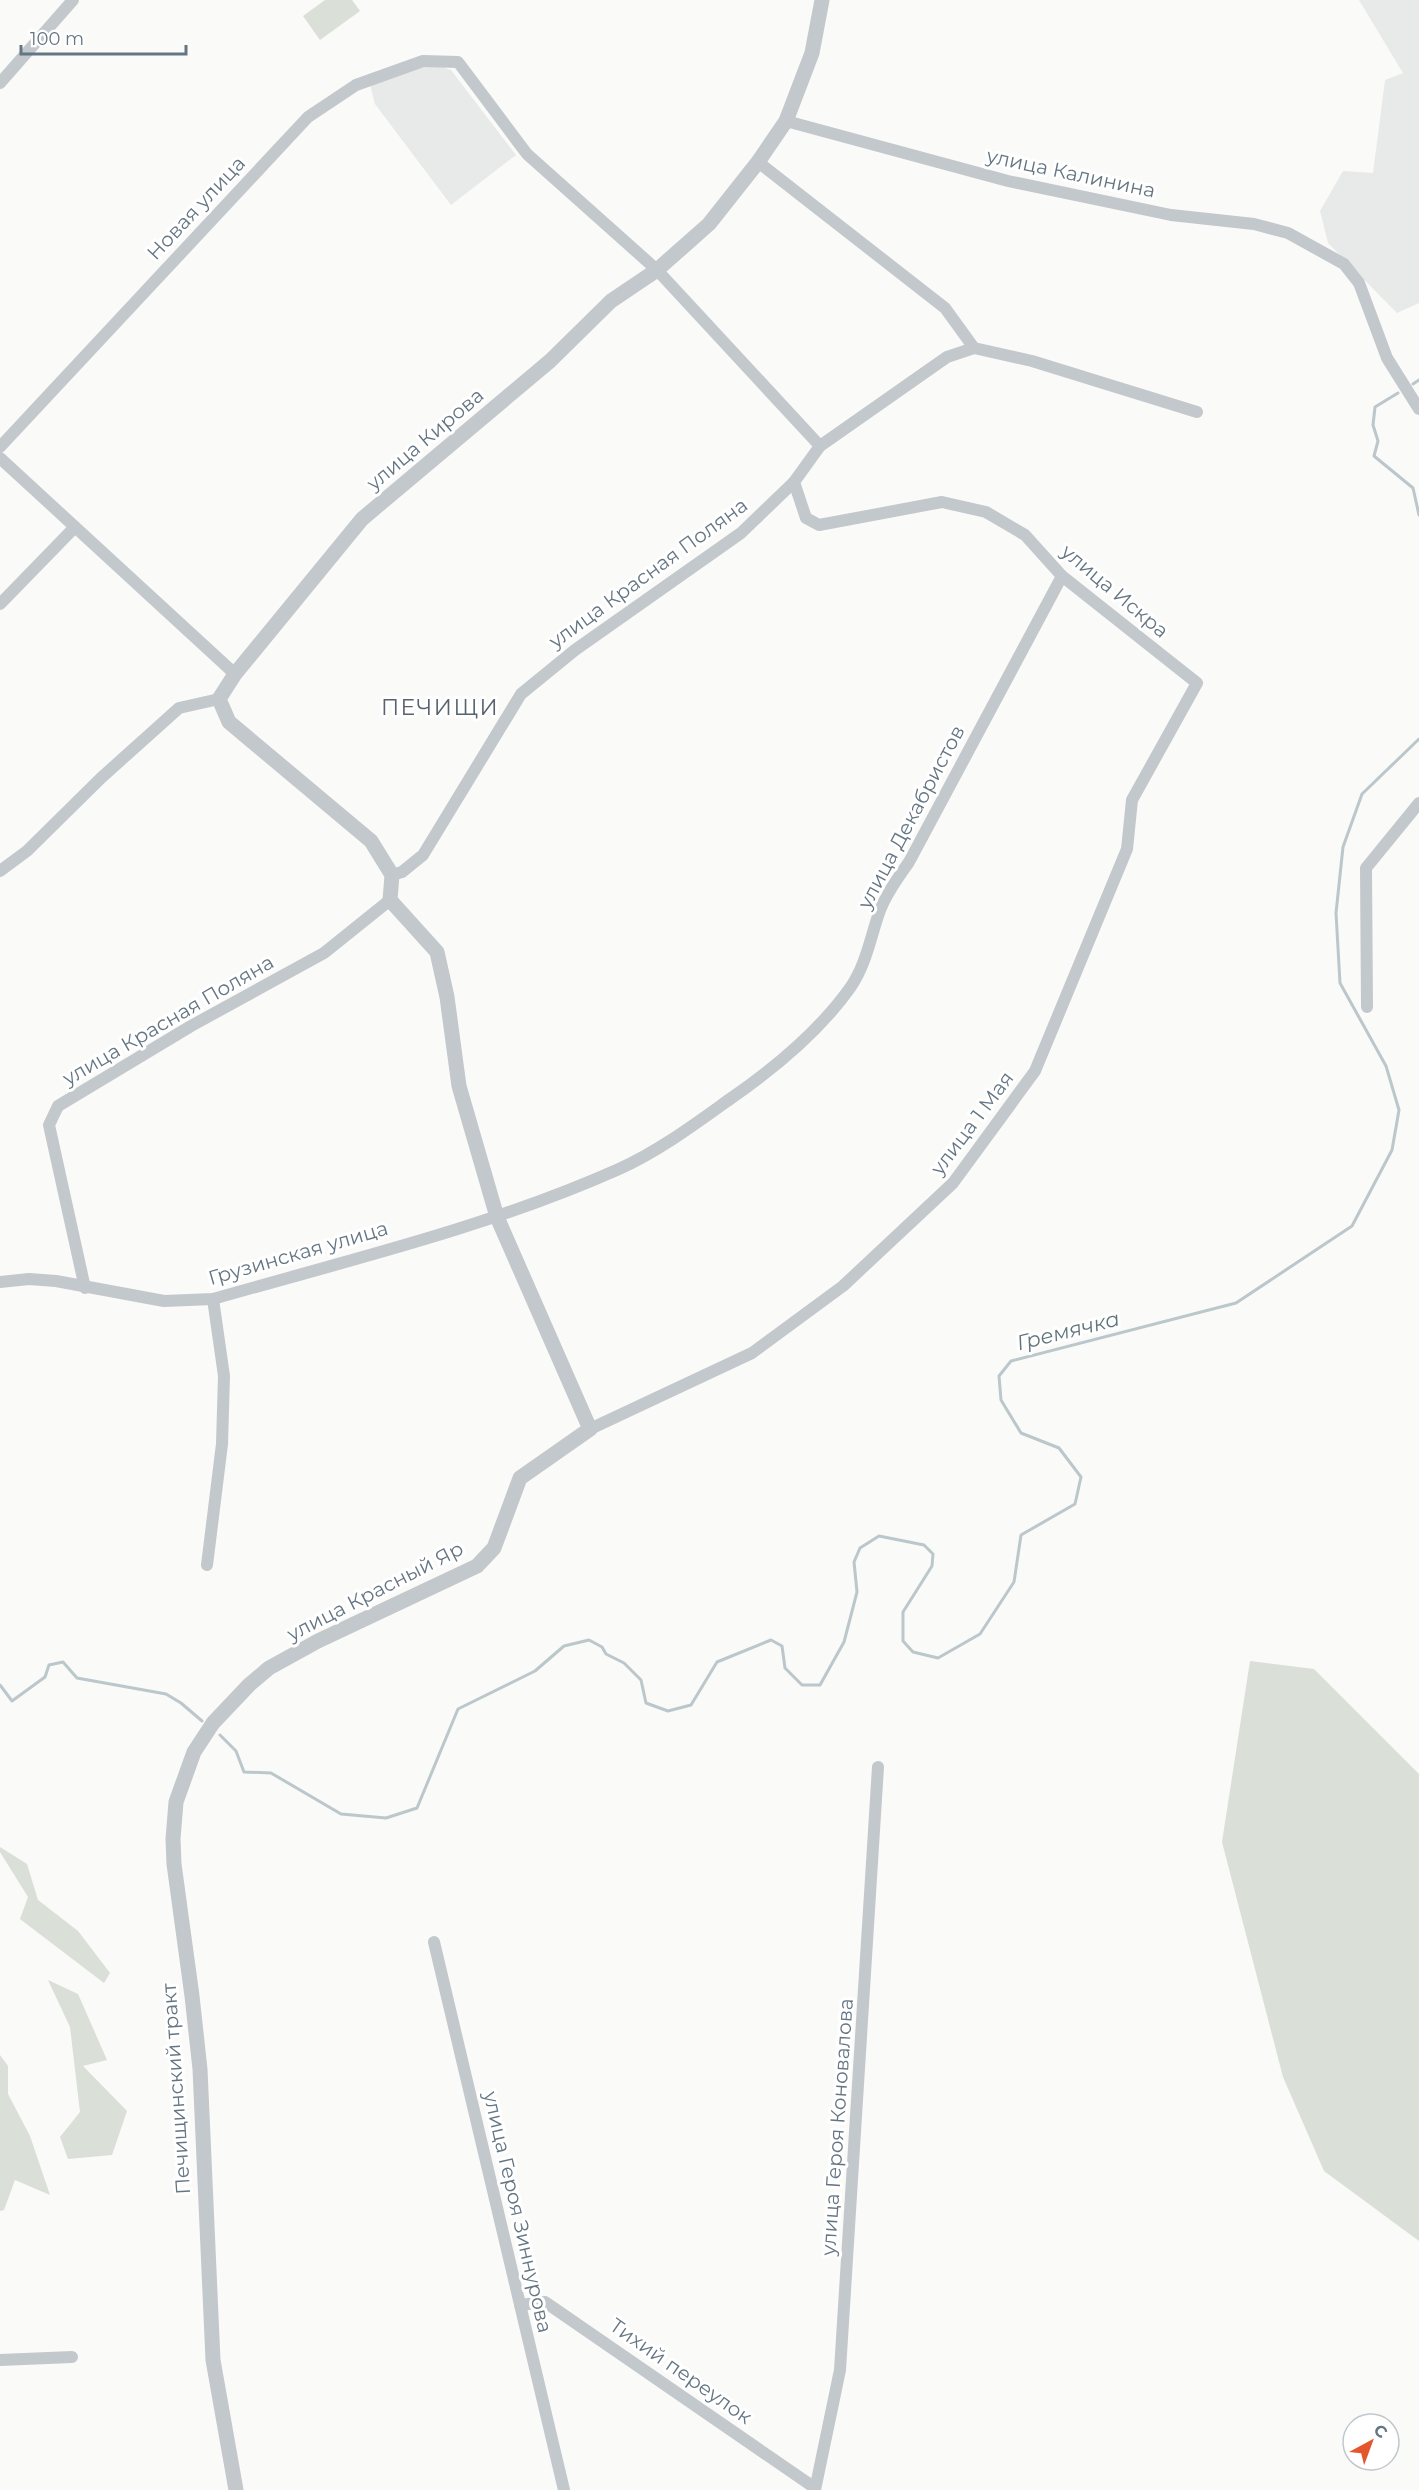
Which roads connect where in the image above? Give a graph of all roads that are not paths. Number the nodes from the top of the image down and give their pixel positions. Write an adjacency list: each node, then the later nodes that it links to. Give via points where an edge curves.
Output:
1 (73, 0): 3 (street)
2 (822, 0): 4 (street, улица Кирова, via 812,53)
3 (0, 83)
4 (786, 121): 5 (street, улица Кирова); 8 (street, улица Калинина, via 1008,181 1171,215 1288,233 1344,264 1359,283 1387,358)
5 (758, 162): 6 (street, улица Кирова, via 708,224); 7 (street, via 945,308)
6 (657, 270): 10 (street); 11 (street, Новая улица, via 526,154 458,62 423,61 356,85 308,117); 17 (street, улица Кирова, via 611,301 550,361 362,519)
7 (974, 348): 9 (street, via 1032,361); 10 (street, улица Красная Поляна, via 947,357)
8 (1419, 409)
9 (1197, 412)
10 (820, 446): 13 (street, улица Красная Поляна)
11 (0, 447)
12 (0, 458): 14 (street)
13 (794, 482): 15 (street, улица Искра, via 806,518 819,525 942,502 986,512 1025,534); 22 (street, улица Красная Поляна, via 741,533 575,650 521,694 423,855)
14 (75, 527): 16 (street); 17 (street)
15 (1062, 576): 18 (street, улица Искра); 25 (street, улица Декабристов, via 909,862 886,897 870,950 850,988 809,1034 762,1077 660,1148)
16 (0, 604)
17 (235, 674): 19 (street, улица Кирова)
18 (1197, 683): 29 (street, улица 1 Мая, via 1132,800 1127,849 1035,1071 953,1183 843,1286 752,1353)
19 (219, 699): 21 (street, via 179,708 100,778 27,851); 22 (street, via 229,722 371,841)
20 (1419, 803): 24 (street, via 1366,868)
21 (0, 871)
22 (392, 875): 23 (street)
23 (390, 900): 25 (street, via 437,952 459,1086); 27 (street, улица Красная Поляна, via 324,953 191,1026 58,1106 50,1125)
24 (1367, 1007)
25 (497, 1217): 28 (street, Грузинская улица); 29 (street)
26 (0, 1282): 27 (street, Грузинская улица, via 56,1281)
27 (85, 1288): 28 (street, Грузинская улица, via 164,1301)
28 (213, 1299): 30 (street, via 224,1376 223,1433)
29 (590, 1429): 31 (street, улица Красный Яр, via 520,1478 494,1548 477,1566 269,1668)
30 (207, 1565)
31 (233, 1701): 38 (street, Печищинский тракт, via 194,1752 176,1802 173,1839 200,2069 213,2360)
32 (878, 1767): 37 (street, улица Героя Коновалова, via 840,2370)
33 (434, 1942): 34 (street, улица Героя Зиннурова)
34 (520, 2305): 37 (street, Тихий переулок, via 544,2301); 39 (street, улица Героя Зиннурова)
35 (72, 2357): 36 (street)
36 (0, 2360)
37 (812, 2489)
38 (236, 2490)
39 (564, 2490)

